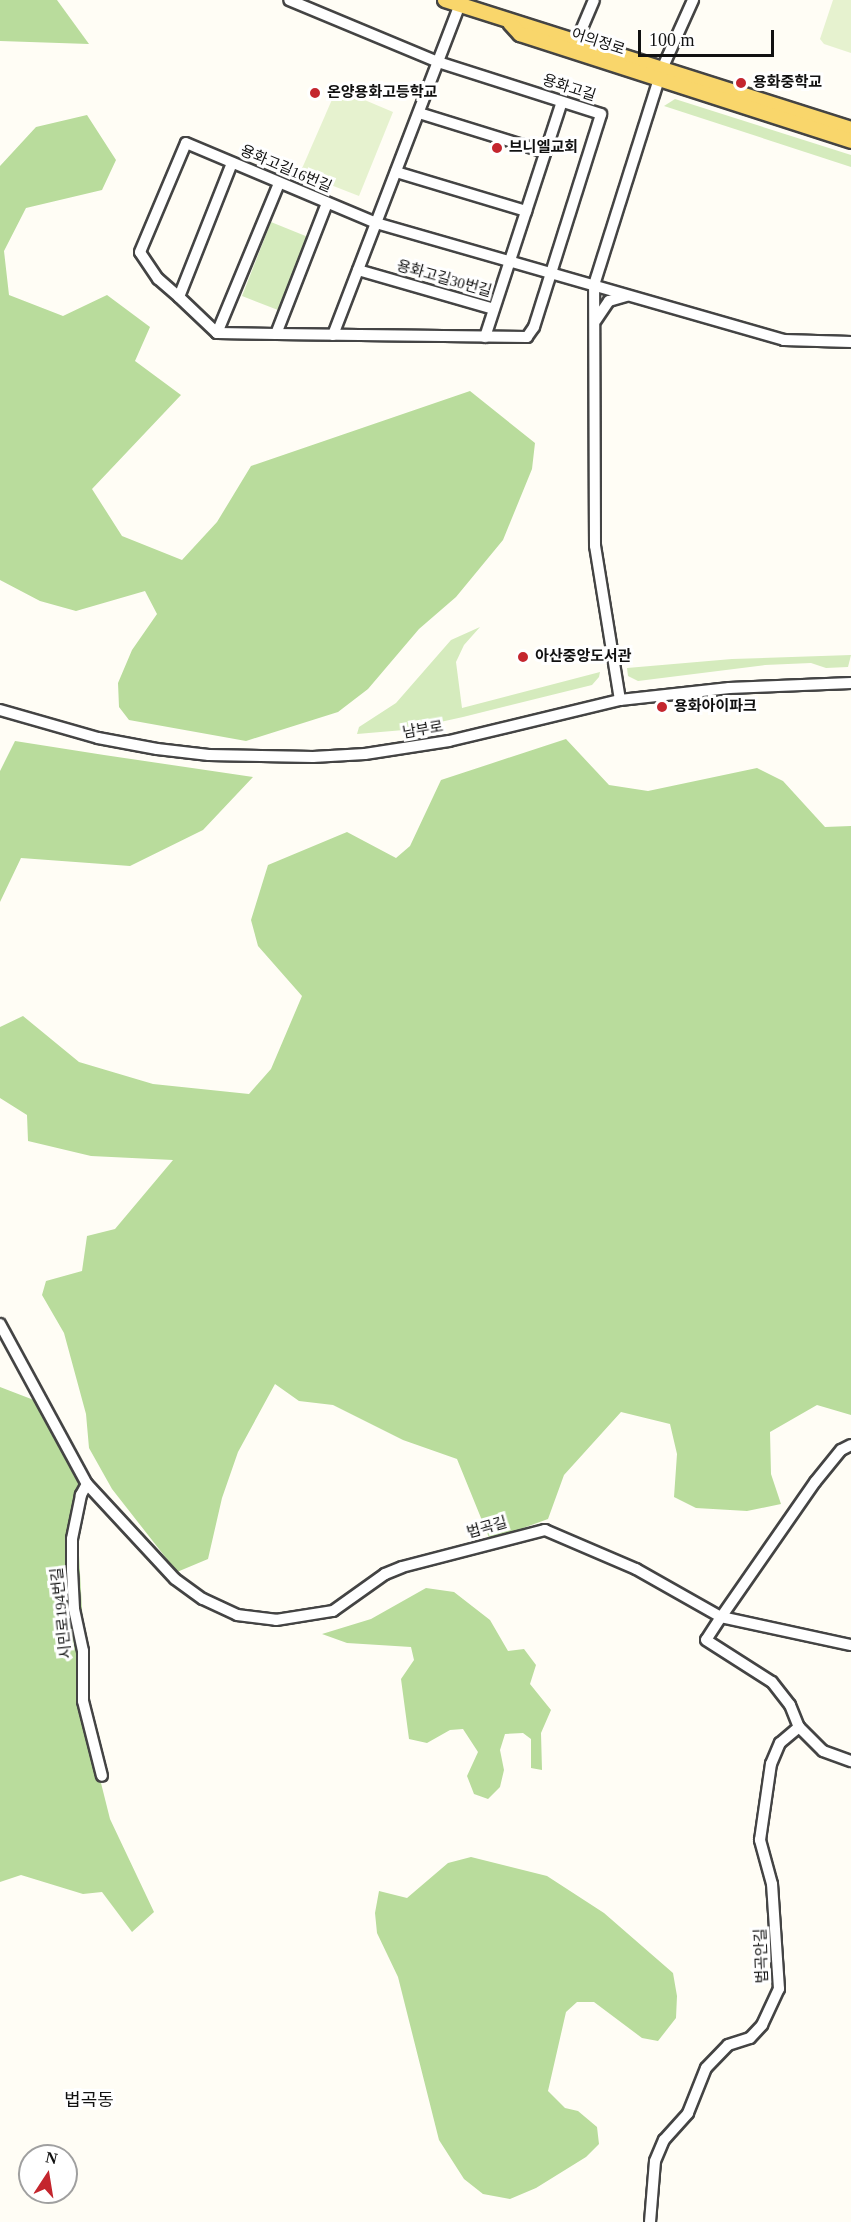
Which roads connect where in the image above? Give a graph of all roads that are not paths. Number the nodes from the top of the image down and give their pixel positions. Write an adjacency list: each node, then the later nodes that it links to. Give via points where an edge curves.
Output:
1 (289, 0): 8 (street, 용화고길)
2 (445, 0): 5 (main road, 어의정로)
3 (594, 0): 7 (street)
4 (693, 0): 9 (street)
5 (459, 6): 6 (main road, 어의정로); 8 (street)
6 (510, 23): 7 (main road, 어의정로, via 524,22); 9 (main road, 어의정로, via 520,34)
7 (577, 40): 9 (main road, 어의정로)
8 (438, 62): 10 (street, 용화고길); 11 (street)
9 (660, 74): 12 (main road, 어의정로); 13 (main road, 어의정로); 24 (street)
10 (562, 102): 14 (street); 23 (street, 용화고길, via 601,114)
11 (419, 113): 14 (street); 16 (street)
12 (851, 129)
13 (851, 141)
14 (545, 152): 19 (street)
15 (232, 163): 17 (street, 용화고길16번길); 26 (street); 26 (street, 용화고길16번길, via 186,143 140,252 158,279)
16 (396, 171): 19 (street); 20 (street)
17 (279, 183): 18 (street, 용화고길16번길); 29 (street)
18 (327, 203): 20 (street, 용화고길16번길); 30 (street)
19 (526, 211): 21 (street)
20 (376, 223): 21 (street); 22 (street)
21 (510, 261): 23 (street); 27 (street)
22 (358, 270): 27 (street, 용화고길30번길); 31 (street)
23 (551, 273): 24 (street); 32 (street, via 527,337)
24 (594, 285): 25 (street); 28 (street)
25 (630, 296): 28 (street, via 609,301); 33 (street, via 784,340)
26 (179, 297): 29 (street)
27 (494, 309): 32 (street, 용화고길30번길)
28 (594, 323): 35 (street, via 595,546)
29 (217, 333): 30 (street)
30 (276, 334): 31 (street)
31 (333, 335): 32 (street)
32 (485, 337)
33 (851, 342)
34 (851, 683): 35 (street, 남부로, via 729,688)
35 (620, 699): 36 (street, 남부로, via 404,749 265,758 209,755 98,738)
36 (0, 710)
37 (0, 1324): 39 (street)
38 (851, 1445): 40 (street, via 841,1450 815,1482)
39 (87, 1484): 40 (street, 법곡길, via 176,1579 203,1599 237,1614 276,1620 333,1611 385,1574 402,1567 545,1530 636,1569); 44 (street, 시민로194번길, via 72,1539 74,1609 83,1651 83,1701)
40 (721, 1617): 41 (street, 법곡길); 42 (street, via 706,1640 772,1683 790,1705)
41 (851, 1645)
42 (799, 1727): 43 (street, via 823,1751); 45 (street, 법곡안길, via 780,1743 771,1764 760,1840 772,1884 779,1989 762,2025 750,2038 728,2045 706,2068 688,2114 664,2140 656,2161)
43 (851, 1761)
44 (102, 1776)
45 (650, 2222)

